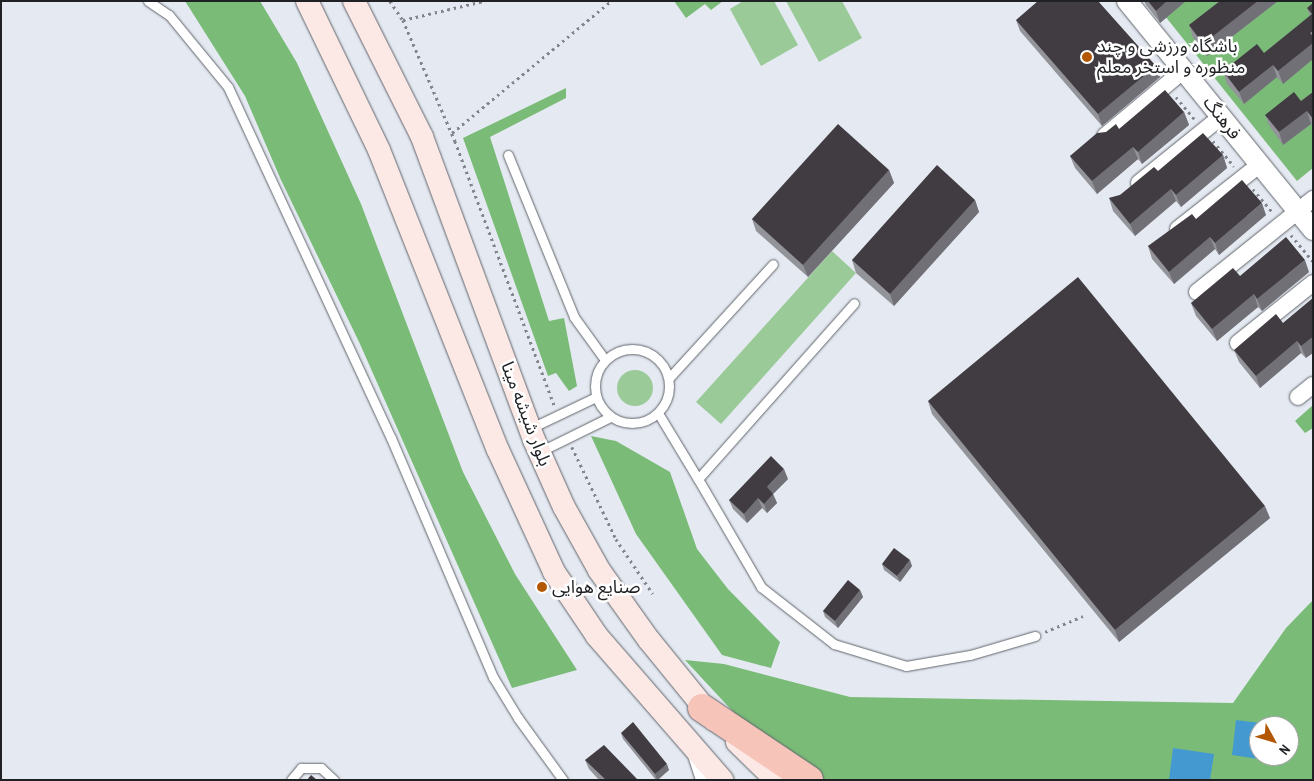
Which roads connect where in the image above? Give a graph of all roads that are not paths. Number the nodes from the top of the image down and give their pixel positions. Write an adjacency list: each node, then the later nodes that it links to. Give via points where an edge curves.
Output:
1 (148, 1): 34 (lane, via 169,14 228,87 391,438 493,676 518,718)
2 (307, 1): 31 (main road, بلوار شیشه مینا, via 379,150 498,450 554,572 597,636)
3 (354, 1): 26 (main road, بلوار شیشه مینا, via 422,137)
4 (1127, 1): 5 (street, فرهنگ)
5 (1184, 70): 6 (street, فرهنگ); 7 (street)
6 (1222, 116): 9 (street, فرهنگ); 10 (street)
7 (1105, 136)
8 (508, 155): 19 (lane, via 574,316)
9 (1259, 165): 11 (street, فرهنگ); 13 (street)
10 (1125, 194)
11 (1305, 206): 12 (street, فرهنگ); 16 (street)
12 (1313, 230)
13 (1166, 238)
14 (773, 264): 20 (lane)
15 (1313, 283): 18 (street)
16 (1197, 292)
17 (854, 303): 28 (lane)
18 (1238, 343)
19 (605, 360): 20 (lane, via 616,352 638,349 658,359); 22 (lane, via 597,371)
20 (669, 378): 24 (lane, via 666,402)
21 (1313, 385): 23 (street)
22 (596, 396): 25 (lane); 26 (lane)
23 (1298, 397)
24 (658, 413): 25 (lane, via 635,424); 28 (lane)
25 (610, 417): 27 (lane)
26 (530, 428): 27 (main road, بلوار شیشه مینا)
27 (539, 452): 30 (main road, بلوار شیشه مینا, via 564,507 599,570)
28 (698, 479): 29 (lane, via 761,587 834,644 906,666 970,655)
29 (1035, 636)
30 (702, 708): 37 (main road, بلوار شیشه مینا); 38 (highway)
31 (694, 749): 35 (street); 36 (main road, بلوار شیشه مینا)
32 (291, 780): 33 (lane, via 301,768 321,768)
33 (334, 780)
34 (563, 780)
35 (704, 780)
36 (722, 780)
37 (776, 780)
38 (810, 780)

